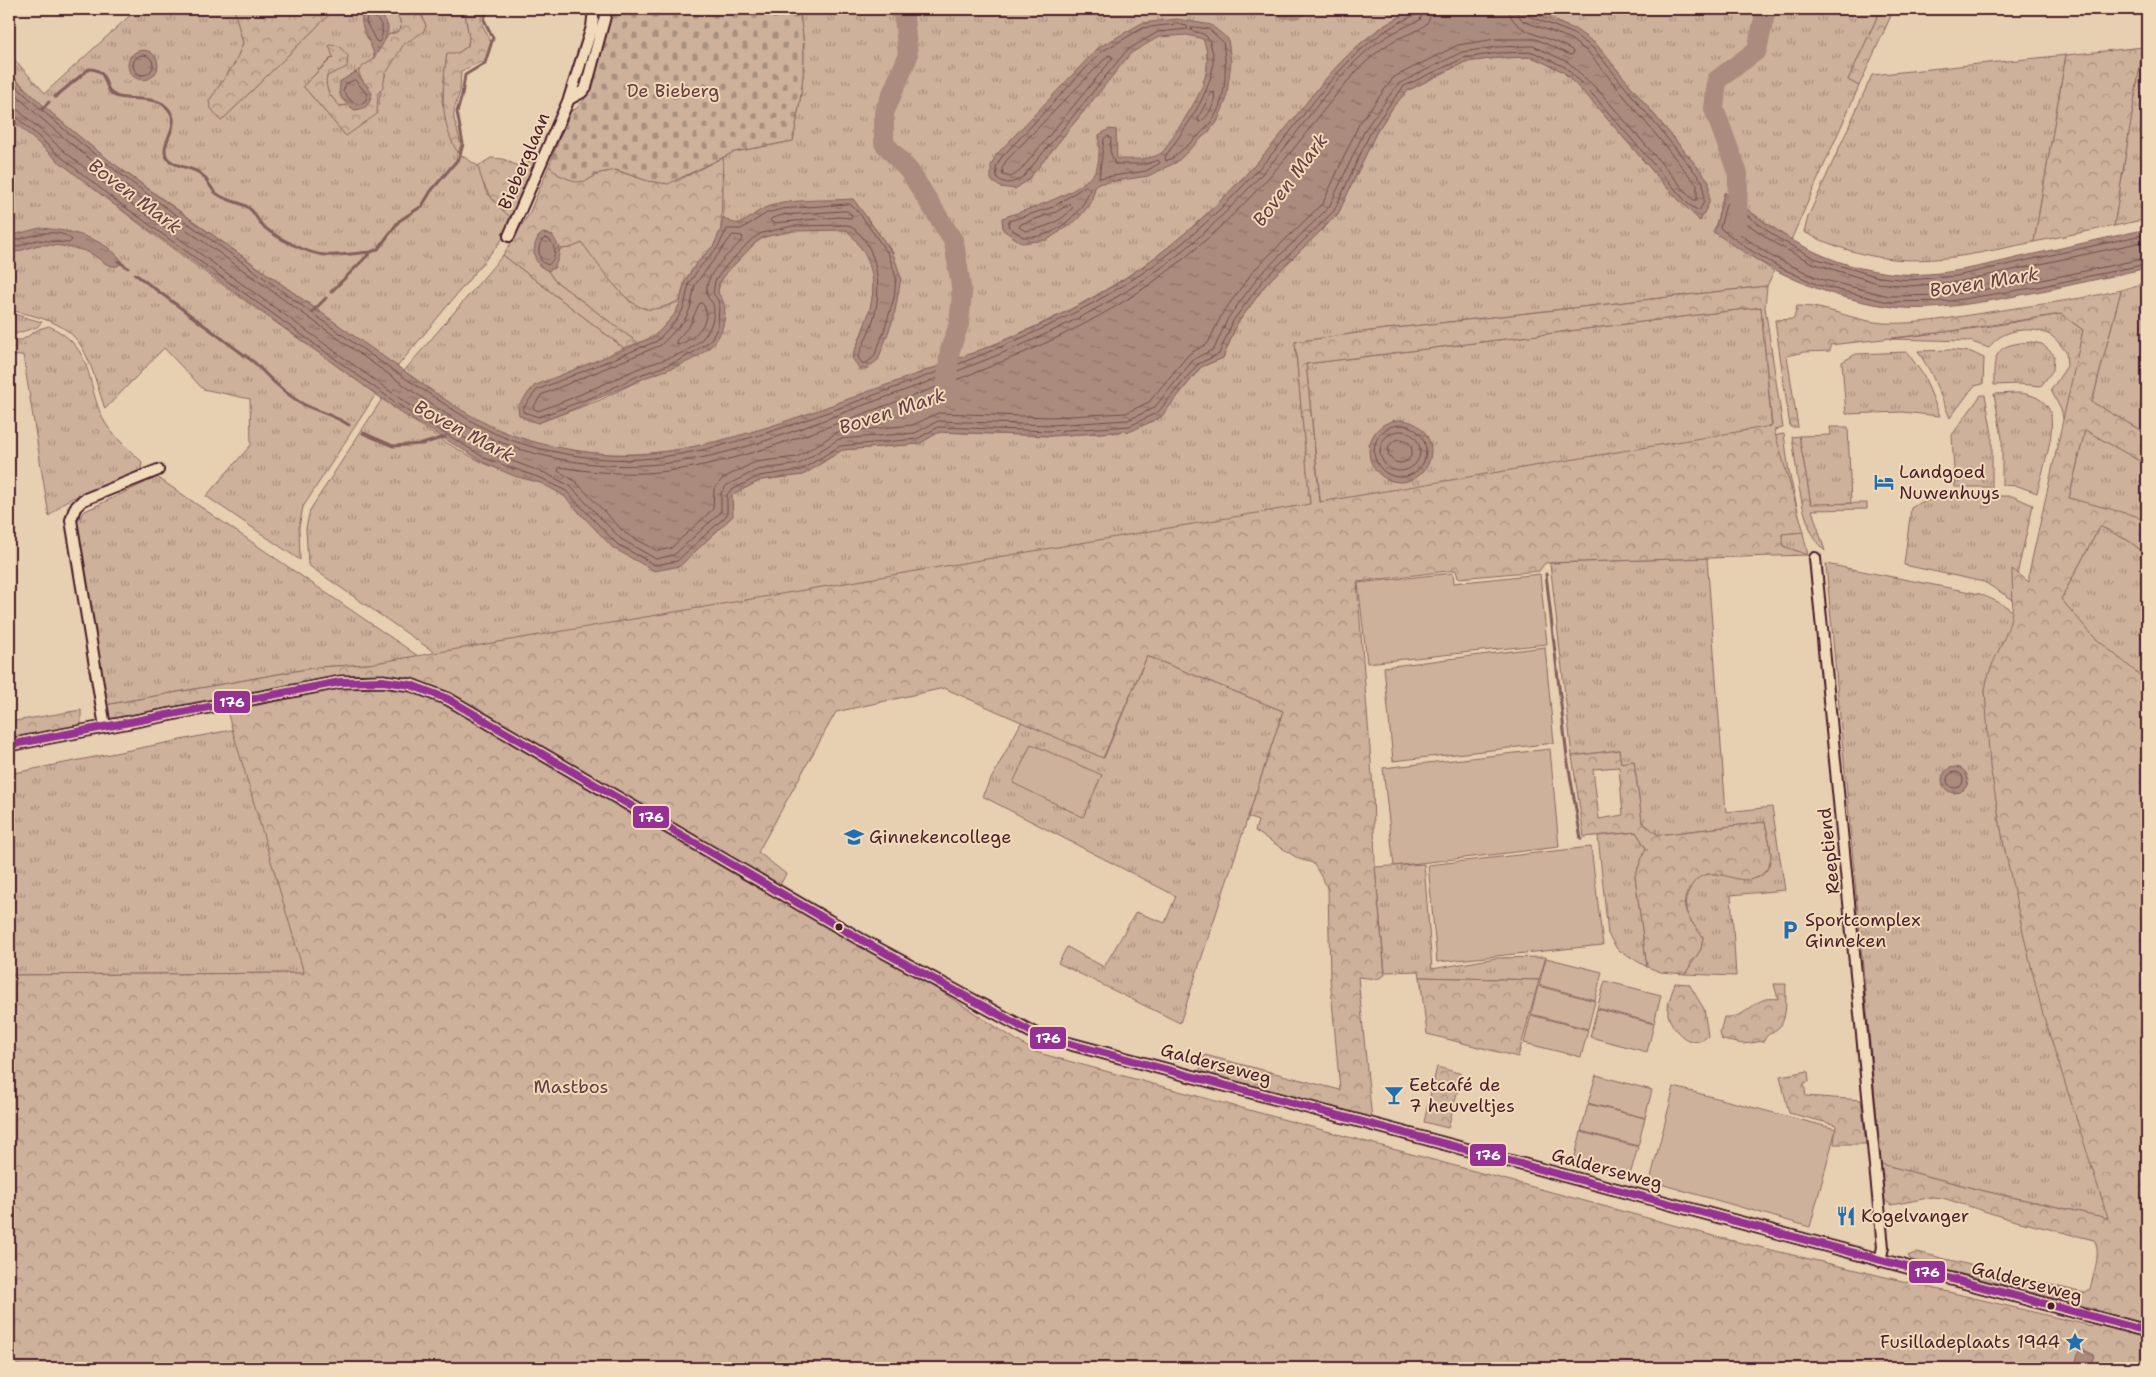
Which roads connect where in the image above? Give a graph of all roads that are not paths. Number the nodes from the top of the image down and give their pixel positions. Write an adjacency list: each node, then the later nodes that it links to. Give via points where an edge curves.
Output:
1 (594, 9): 3 (street, Bieberglaan, via 592,27)
2 (608, 9): 3 (street, Bieberglaan, via 586,87)
3 (569, 99): 4 (street, Bieberglaan)
4 (509, 236)
5 (158, 470): 7 (street, via 83,500 75,508 71,520)
6 (1815, 558): 9 (street, Reeptiend, via 1883,1247)
7 (105, 727): 8 (street, Galderseweg); 9 (street, Galderseweg, via 340,682 411,686 448,699 851,935 1037,1034)
8 (9, 745)
9 (1880, 1261): 10 (street, Galderseweg)
10 (2147, 1331)

